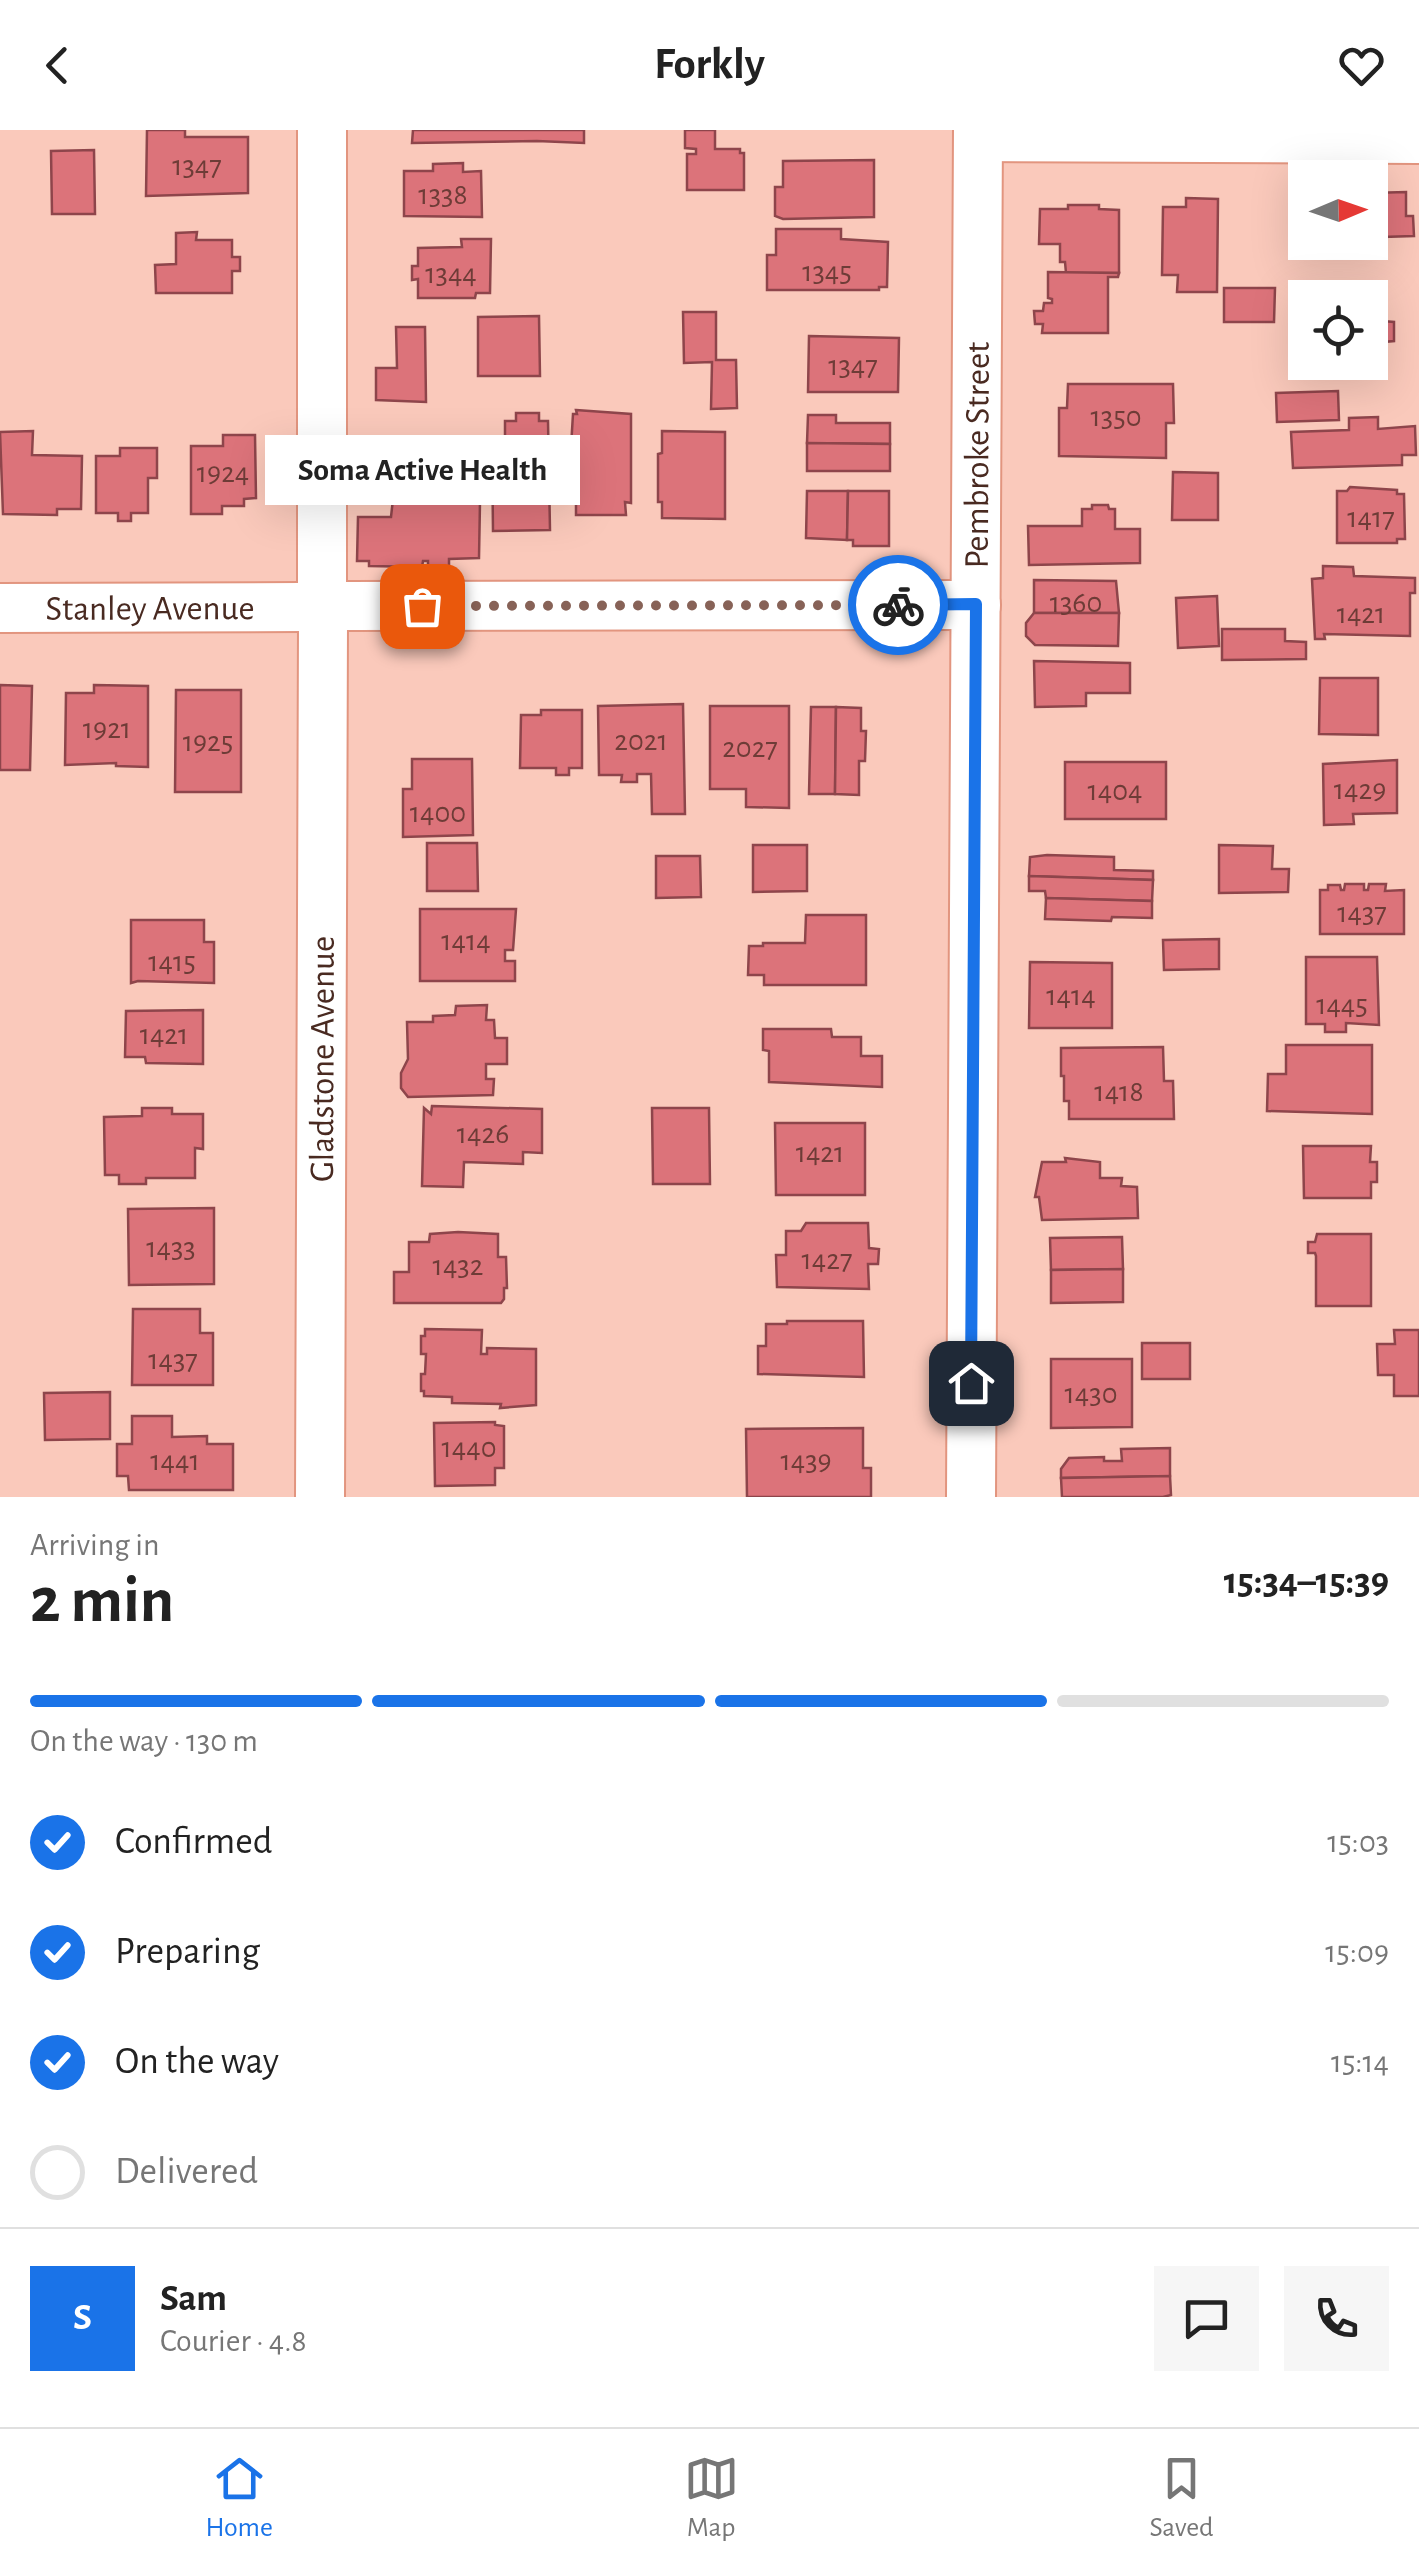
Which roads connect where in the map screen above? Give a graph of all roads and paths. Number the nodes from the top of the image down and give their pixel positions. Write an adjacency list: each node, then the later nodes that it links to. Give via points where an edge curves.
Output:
1 (322, 130): 5 (street, Gladstone Avenue)
2 (978, 134): 3 (street); 4 (street, Pembroke Street)
3 (1419, 139)
4 (976, 604): 5 (street, Stanley Avenue); 8 (street, Pembroke Street)
5 (323, 605): 6 (street, Stanley Avenue); 7 (street, Gladstone Avenue)
6 (0, 608)
7 (320, 1497)
8 (971, 1497)

